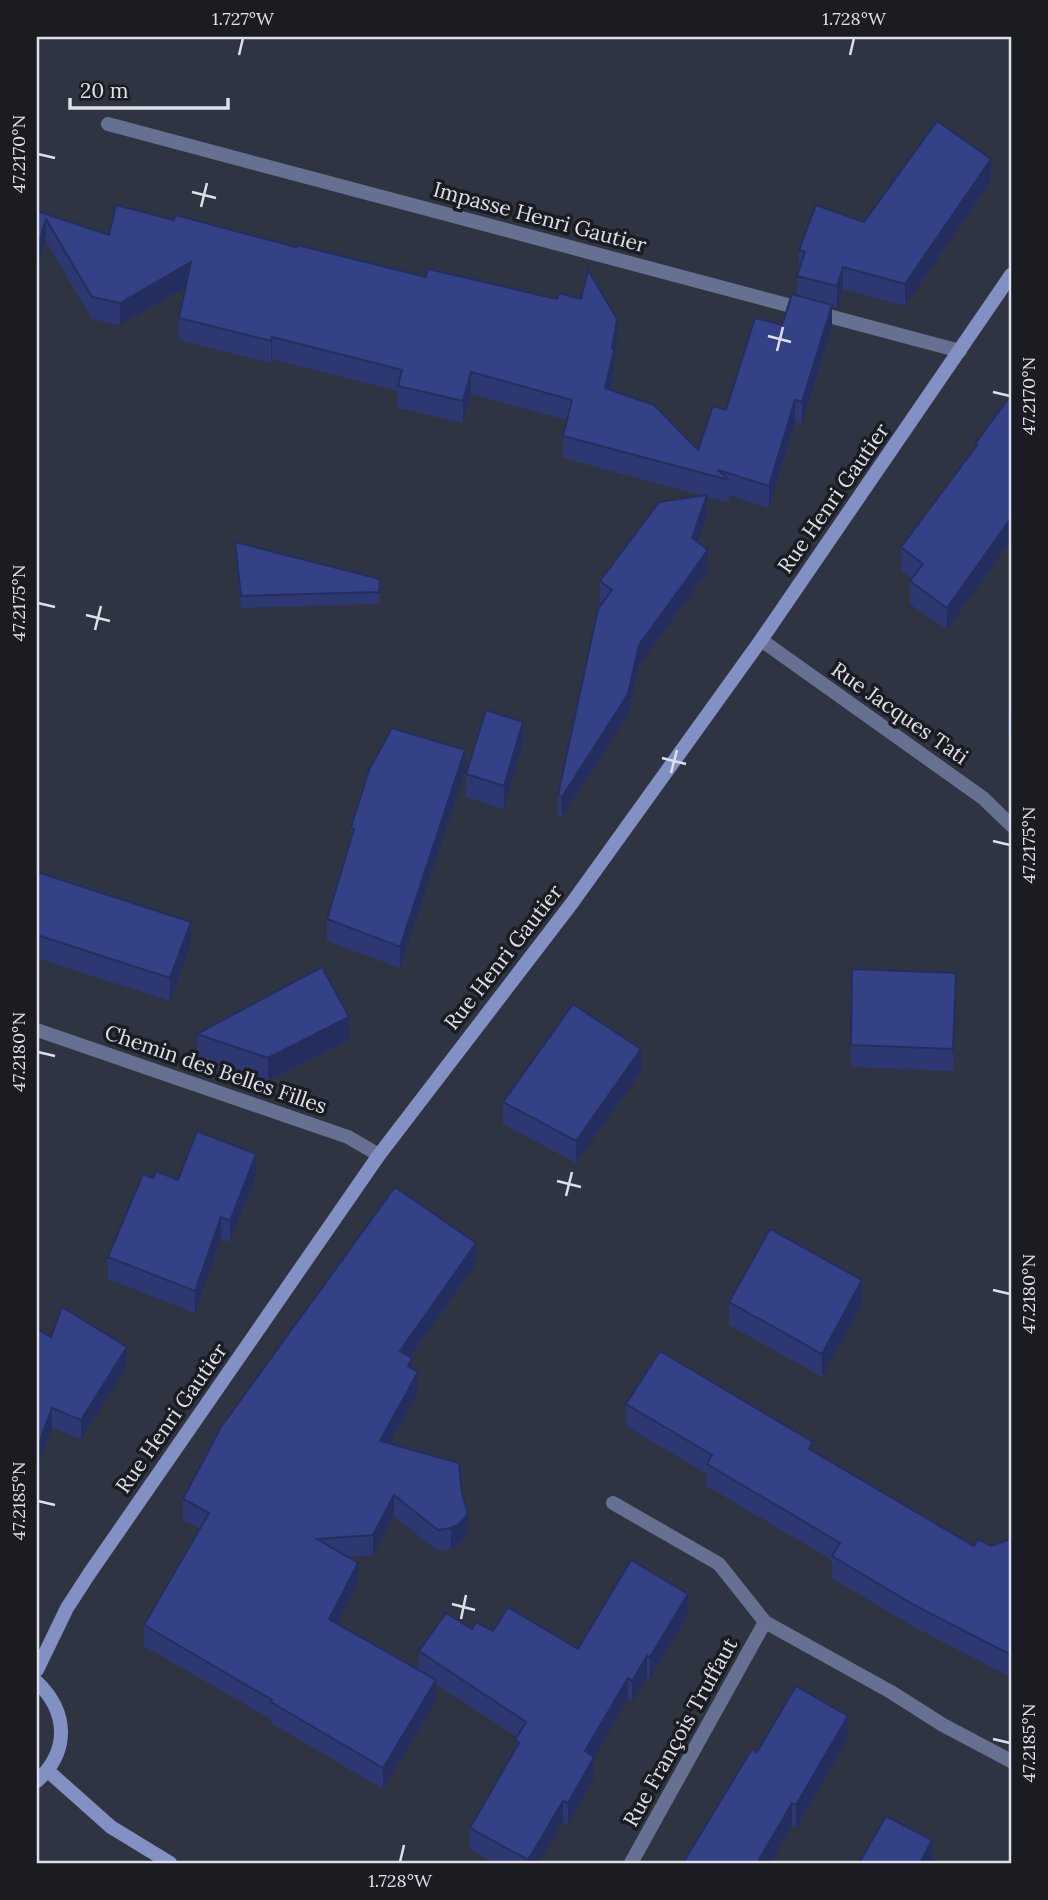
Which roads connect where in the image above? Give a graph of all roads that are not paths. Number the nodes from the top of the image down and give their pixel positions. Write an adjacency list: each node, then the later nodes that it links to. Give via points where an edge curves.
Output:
1 (108, 124): 3 (street, Impasse Henri Gautier)
2 (1011, 275): 3 (main road, Rue Henri Gautier)
3 (960, 351): 4 (main road, Rue Henri Gautier)
4 (761, 640): 5 (street, Rue Jacques Tati, via 983,798); 7 (main road, Rue Henri Gautier, via 572,903)
5 (1011, 825)
6 (37, 1030): 7 (street, Chemin des Belles Filles, via 348,1137)
7 (379, 1155): 10 (main road, Rue Henri Gautier, via 89,1574)
8 (613, 1503): 9 (street, via 719,1564)
9 (765, 1622): 12 (street, via 943,1726); 16 (street, Rue François Truffaut)
10 (37, 1670)
11 (37, 1682): 13 (main road, via 58,1711 62,1732)
12 (1011, 1760)
13 (48, 1771): 14 (main road); 15 (main road, via 111,1827)
14 (37, 1781)
15 (170, 1863)
16 (631, 1863)

